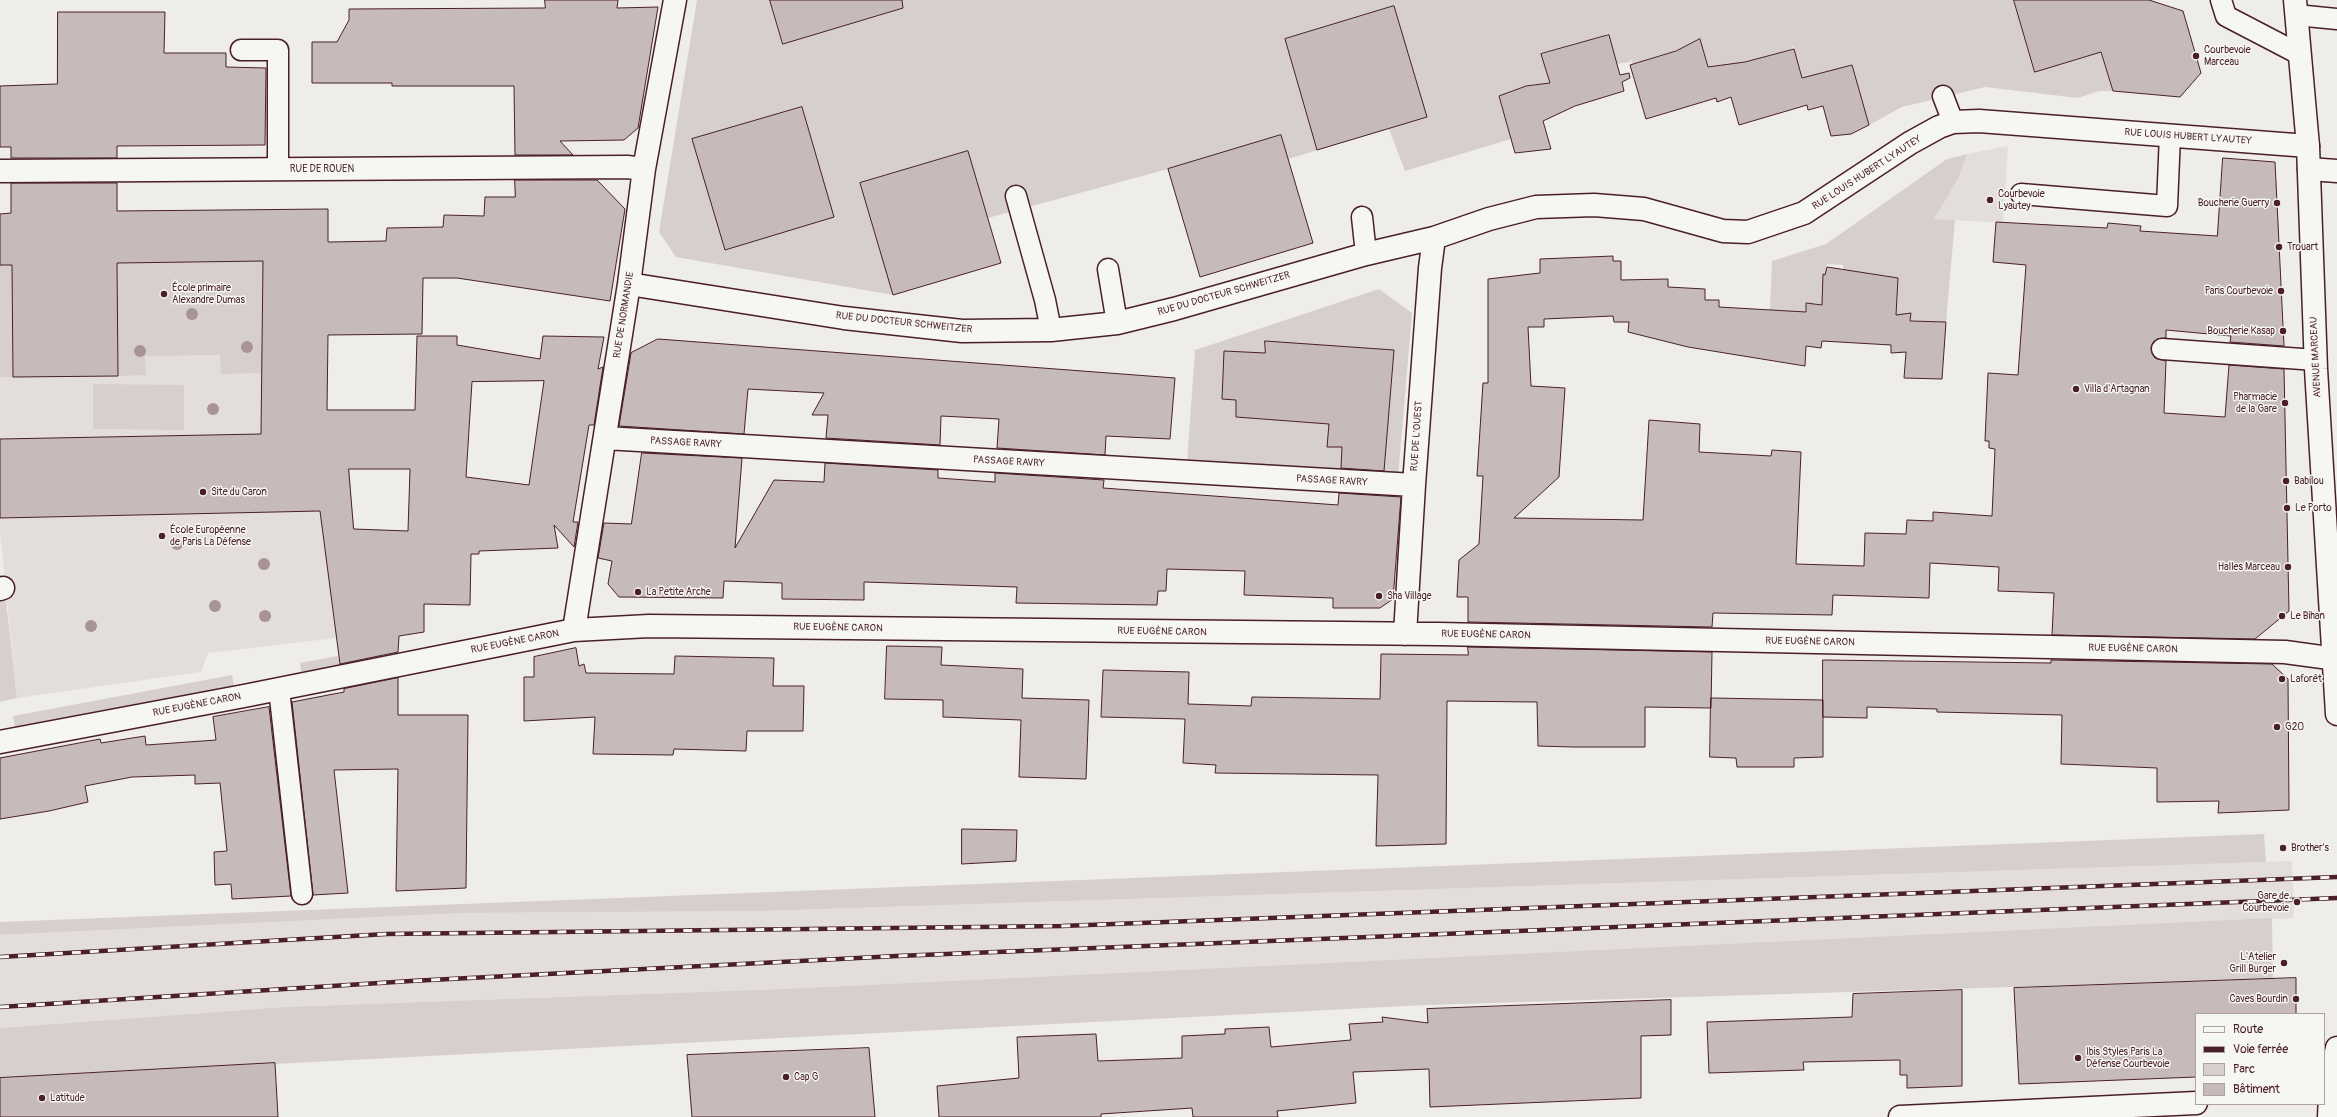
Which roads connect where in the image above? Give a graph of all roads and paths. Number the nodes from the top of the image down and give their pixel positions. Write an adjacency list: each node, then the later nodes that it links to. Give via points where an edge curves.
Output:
1 (675, 0): 12 (street, RUE DE NORMANDIE)
2 (2221, 0): 6 (lane, via 2226,16)
3 (2295, 7): 4 (lane); 6 (street, AVENUE MARCEAU)
4 (2337, 19)
5 (241, 50): 11 (lane, via 278,50)
6 (2298, 54): 10 (street, AVENUE MARCEAU)
7 (1943, 96): 8 (lane)
8 (1953, 122): 9 (street, RUE LOUIS HUBERT LYAUTEY, via 1979,121); 19 (street, RUE LOUIS HUBERT LYAUTEY, via 1910,144 1804,213 1748,232 1723,231 1644,209 1594,205 1536,206)
9 (2170, 135): 10 (street, RUE LOUIS HUBERT LYAUTEY); 16 (lane, via 2167,206)
10 (2308, 146): 13 (street, AVENUE MARCEAU)
11 (278, 169): 12 (street, RUE DE ROUEN); 14 (street, RUE DE ROUEN)
12 (644, 169): 22 (street, RUE DE NORMANDIE)
13 (2309, 169): 15 (street); 26 (street, AVENUE MARCEAU)
14 (0, 171)
15 (2337, 171)
16 (2021, 194)
17 (1016, 196): 24 (lane)
18 (1362, 217): 20 (lane)
19 (1434, 238): 20 (street, RUE DU DOCTEUR SCHWEITZER); 28 (street, RUE DE L'OUEST)
20 (1366, 254): 23 (street, RUE DU DOCTEUR SCHWEITZER)
21 (1108, 269): 23 (lane)
22 (629, 284): 24 (street, RUE DU DOCTEUR SCHWEITZER, via 844,318 954,330); 27 (street, RUE DE NORMANDIE)
23 (1117, 323): 24 (street, RUE DU DOCTEUR SCHWEITZER)
24 (1051, 330)
25 (2162, 349): 26 (lane)
26 (2316, 360): 31 (street, AVENUE MARCEAU)
27 (604, 438): 28 (street, PASSAGE RAVRY); 29 (street, RUE DE NORMANDIE)
28 (1414, 486): 30 (street, RUE DE L'OUEST)
29 (574, 630): 30 (street, RUE EUGÈNE CARON, via 649,626); 32 (street, RUE EUGÈNE CARON)
30 (1405, 634): 31 (street, RUE EUGÈNE CARON, via 2286,652)
31 (2335, 659): 33 (street, AVENUE MARCEAU)
32 (279, 689): 34 (street, RUE EUGÈNE CARON); 35 (lane)
33 (2337, 714)
34 (0, 742)
35 (302, 894)
36 (2337, 1048): 38 (street)
37 (2195, 1103): 39 (street)
38 (2328, 1104)
39 (1900, 1117)

